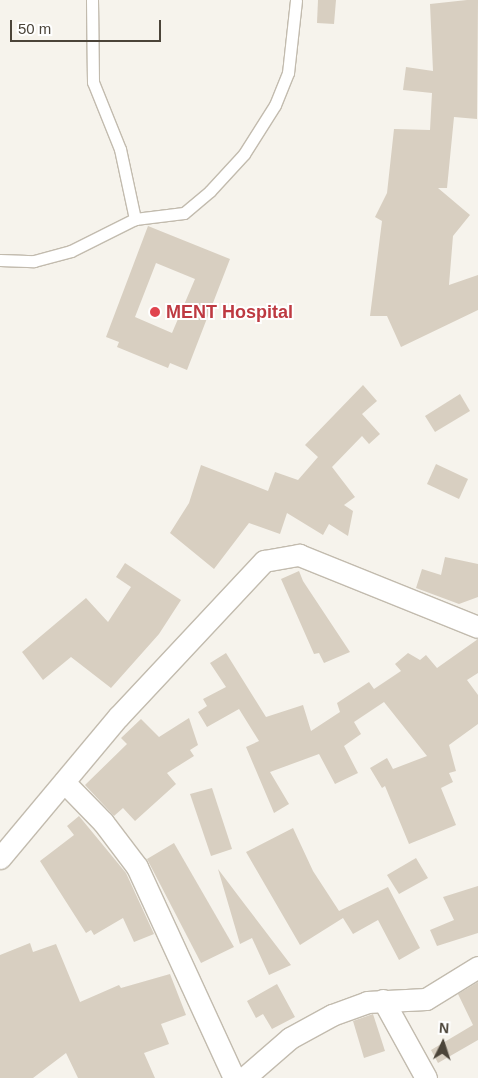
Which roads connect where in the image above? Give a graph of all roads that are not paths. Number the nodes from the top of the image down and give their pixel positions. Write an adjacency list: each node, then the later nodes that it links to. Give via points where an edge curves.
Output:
1 (92, 0): 3 (lane, via 93,82 120,149)
2 (296, 0): 3 (lane, via 288,74 275,106 244,154 184,213)
3 (135, 219): 4 (lane, via 71,251 34,261)
4 (0, 260)
5 (478, 627): 6 (street, via 299,555 264,562 118,717)
6 (64, 782): 7 (street); 10 (street, via 103,822 137,867)
7 (0, 858)
8 (478, 967): 9 (street, via 426,999 404,1003)
9 (383, 1000): 11 (street, via 332,1015 298,1034); 12 (street)
10 (234, 1078)
11 (244, 1078)
12 (426, 1078)

